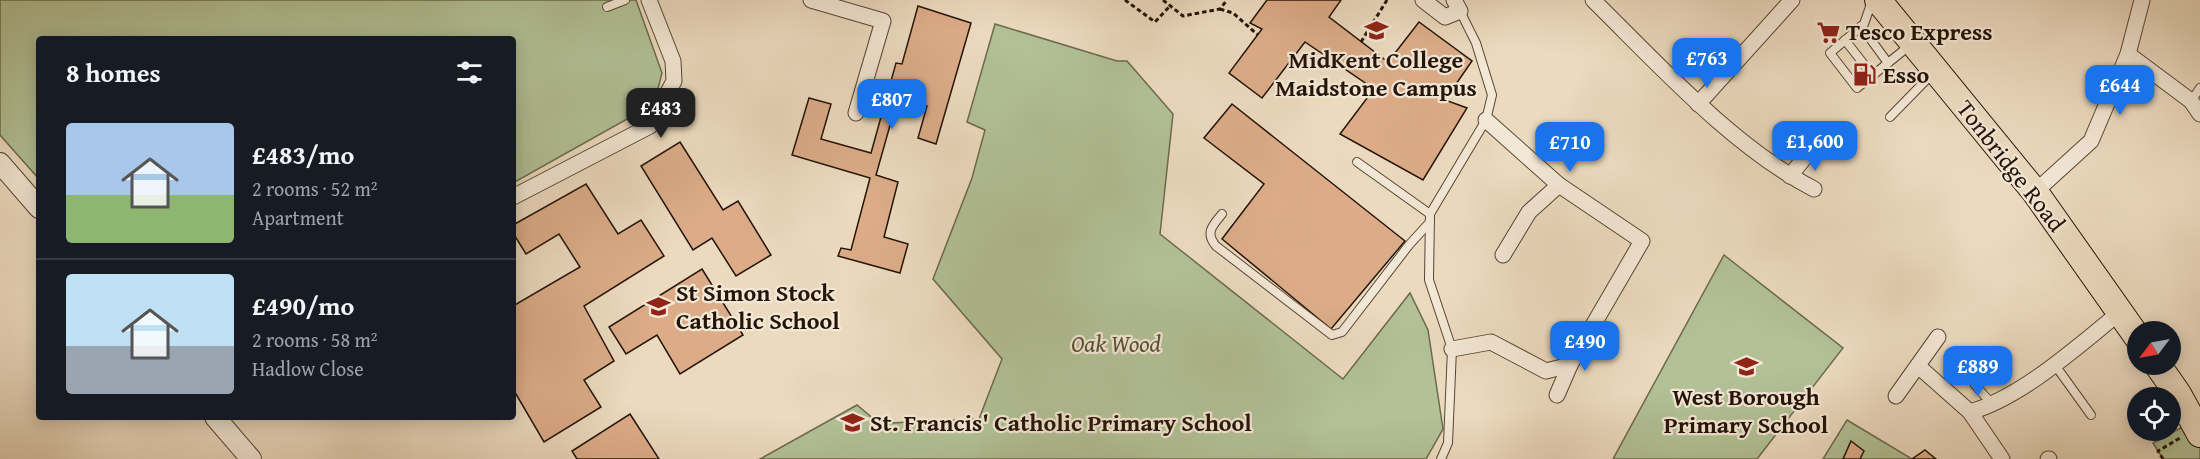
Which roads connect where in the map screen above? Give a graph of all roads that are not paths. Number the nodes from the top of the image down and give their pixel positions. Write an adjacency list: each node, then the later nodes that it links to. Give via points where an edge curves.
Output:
1 (625, 0): 11 (lane)
2 (649, 0): 32 (street, via 673,61 674,81 650,126)
3 (811, 0): 22 (street, via 883,21)
4 (1423, 0): 10 (street, via 1445,17)
5 (1593, 0): 20 (street)
6 (1873, 0): 12 (lane)
7 (1878, 0): 14 (main road, Tonbridge Road)
8 (2142, 0): 15 (street)
9 (1790, 1): 20 (street)
10 (1457, 6): 24 (lane, via 1476,43 1492,95)
11 (607, 8)
12 (1861, 26): 13 (lane); 16 (lane)
13 (1845, 40): 18 (lane); 18 (lane, via 1830,53 1857,88)
14 (1913, 43): 16 (lane); 17 (main road, Tonbridge Road)
15 (2128, 54): 21 (street); 31 (street, via 2091,141)
16 (1888, 63): 18 (lane)
17 (1935, 71): 23 (lane); 31 (main road, Tonbridge Road)
18 (1873, 76)
19 (2200, 88): 21 (lane)
20 (1698, 104): 28 (street)
21 (2195, 107)
22 (856, 113)
23 (1890, 117)
24 (1486, 120): 29 (street); 35 (lane)
25 (1813, 147): 28 (street)
26 (1357, 162): 35 (lane)
27 (0, 163): 33 (street)
28 (1790, 176): 30 (street)
29 (1559, 185): 36 (street, via 1529,212); 42 (street, via 1642,241)
30 (1814, 189)
31 (2035, 192): 37 (main road, Tonbridge Road)
32 (516, 195)
33 (36, 205)
34 (1222, 214): 35 (lane, via 1210,229 1216,246 1332,335 1342,332)
35 (1430, 218): 40 (lane, via 1429,280)
36 (1503, 255)
37 (2119, 313): 38 (main road, Tonbridge Road); 41 (street)
38 (2127, 324)
39 (1938, 336): 43 (street)
40 (1452, 349): 42 (street, via 1491,342 1546,371); 54 (lane, via 1448,443)
41 (2055, 364): 48 (street); 50 (lane)
42 (1570, 365): 46 (street)
43 (1918, 366): 47 (street); 49 (street)
44 (2164, 375): 52 (main road)
45 (1975, 385): 48 (lane)
46 (1557, 395)
47 (1896, 396)
48 (1993, 406): 49 (street)
49 (1970, 412): 55 (street)
50 (2091, 415)
51 (218, 420): 53 (street)
52 (2198, 430)
53 (251, 459)
54 (1442, 459)
55 (2002, 459)

